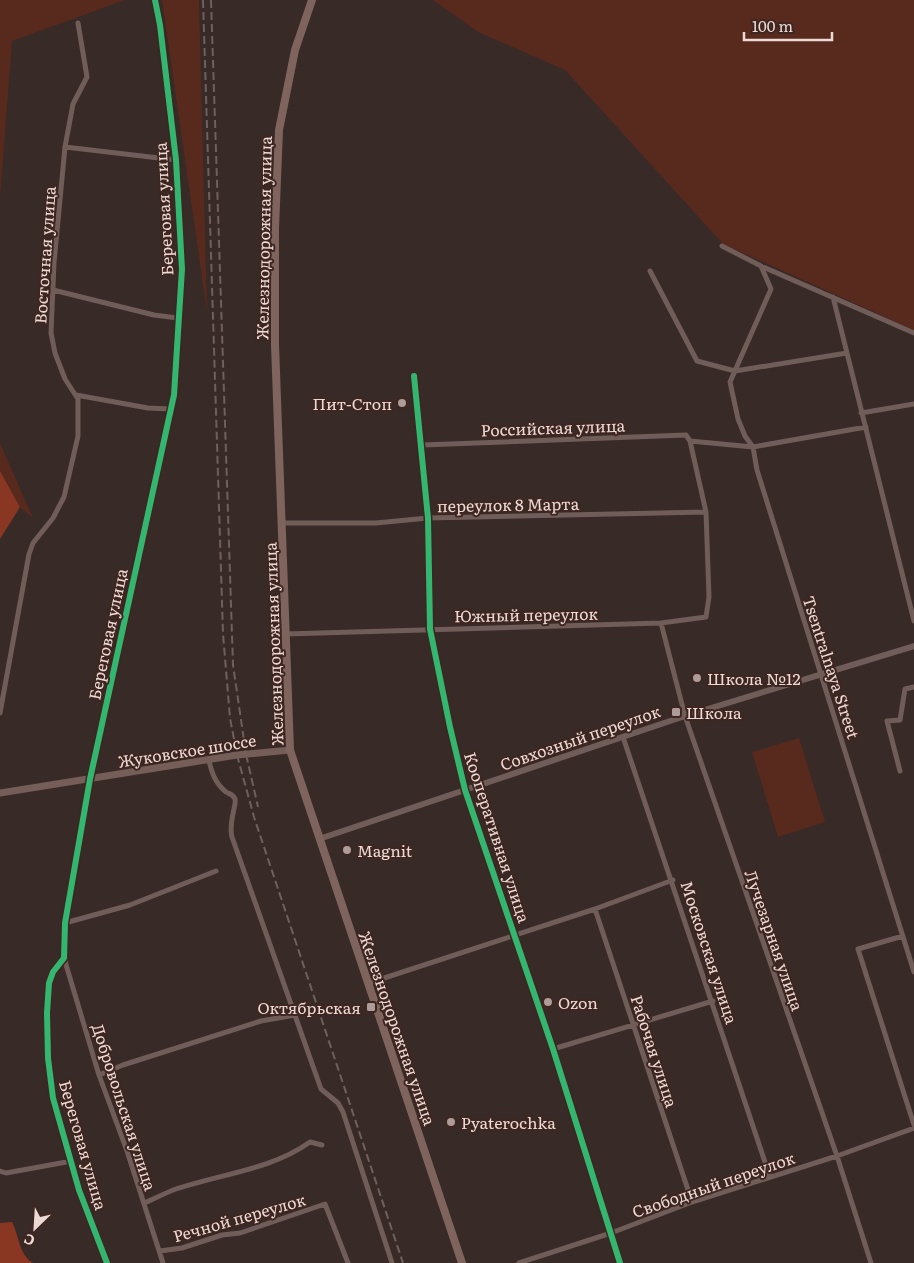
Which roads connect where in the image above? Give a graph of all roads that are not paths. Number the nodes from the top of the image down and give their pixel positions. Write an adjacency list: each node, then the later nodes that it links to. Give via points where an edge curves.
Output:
1 (155, 0): 5 (street, Береговая улица)
2 (312, 0): 26 (main road, Железнодорожная улица, via 295,50 279,130 275,346)
3 (78, 23): 4 (street, Восточная улица, via 87,77 73,104)
4 (65, 147): 5 (street); 9 (street, Восточная улица)
5 (176, 160): 11 (street, Береговая улица, via 182,269)
6 (722, 246): 7 (street)
7 (761, 266): 10 (street); 14 (street, Tsentralnaya Street, via 771,289)
8 (650, 271): 14 (street, via 697,361)
9 (53, 290): 11 (street); 16 (street, Восточная улица, via 53,347 65,379)
10 (833, 297): 12 (street); 13 (street)
11 (178, 318): 18 (street, Береговая улица, via 174,395)
12 (914, 333)
13 (848, 353): 14 (street); 19 (street)
14 (735, 371): 23 (street, Tsentralnaya Street, via 730,382 738,419)
15 (414, 376): 22 (street, Кооперативная улица)
16 (76, 395): 18 (street); 34 (street, Восточная улица, via 79,420 69,482 60,506 33,543 29,554)
17 (914, 404): 19 (street)
18 (170, 409): 40 (street, Береговая улица)
19 (861, 413): 20 (street)
20 (866, 428): 23 (street); 27 (street)
21 (690, 441): 22 (street, Российская улица, via 686,435); 23 (street); 24 (street)
22 (422, 445): 25 (street, Кооперативная улица)
23 (753, 447): 32 (street, Tsentralnaya Street, via 757,470)
24 (706, 512): 25 (street, переулок 8 Марта); 28 (street, Южный переулок, via 709,597 706,617)
25 (428, 518): 26 (street, переулок 8 Марта, via 376,523); 29 (street, Кооперативная улица)
26 (281, 523): 30 (main road, Железнодорожная улица)
27 (914, 621)
28 (661, 623): 29 (street, Южный переулок); 35 (street, Лучезарная улица)
29 (430, 629): 30 (street, Южный переулок); 41 (street, Кооперативная улица)
30 (285, 634): 37 (main road, Железнодорожная улица)
31 (914, 646): 32 (street, Совхозный переулок)
32 (822, 674): 35 (street, Совхозный переулок); 49 (street, Tsentralnaya Street)
33 (914, 687): 39 (street, via 905,689 900,720 887,721)
34 (0, 713)
35 (685, 716): 36 (street, Совхозный переулок); 60 (street, Лучезарная улица)
36 (623, 737): 41 (street, Совхозный переулок); 45 (street, Московская улица)
37 (290, 750): 38 (main road, Жуковское шоссе); 43 (main road, Железнодорожная улица)
38 (209, 761): 40 (main road, Жуковское шоссе); 54 (street, via 218,785 234,796 236,802 230,819 232,837)
39 (900, 771)
40 (90, 780): 42 (main road, Жуковское шоссе); 47 (street, Береговая улица)
41 (465, 790): 43 (street, Совхозный переулок); 48 (street, Кооперативная улица)
42 (0, 793)
43 (319, 839): 52 (main road, Железнодорожная улица)
44 (216, 871): 47 (street, via 130,905 78,922)
45 (673, 880): 46 (street); 53 (street, Московская улица)
46 (595, 909): 48 (street); 55 (street, Рабочая улица)
47 (65, 923): 50 (street, Береговая улица)
48 (515, 934): 52 (street); 56 (street, Кооперативная улица)
49 (903, 936): 51 (street, Tsentralnaya Street); 58 (street, via 858,949)
50 (64, 958): 57 (street, Добровольская улица); 61 (street, Береговая улица, via 49,983 48,1058 53,1098)
51 (914, 972)
52 (369, 983): 72 (main road, Железнодорожная улица)
53 (713, 1001): 55 (street); 63 (street, Московская улица)
54 (295, 1015): 57 (street, via 261,1021); 71 (street, via 321,1089 338,1103 349,1126)
55 (633, 1025): 56 (street); 64 (street, Рабочая улица)
56 (553, 1049): 66 (street, Кооперативная улица)
57 (99, 1075): 65 (street, Добровольская улица)
58 (914, 1127): 60 (street, Свободный переулок)
59 (322, 1145): 65 (street, via 310,1142 300,1150 251,1169 175,1189)
60 (837, 1156): 63 (street, Свободный переулок); 75 (street, Лучезарная улица)
61 (72, 1161): 62 (street, Береговая улица, via 6,1173); 68 (street, Береговая улица, via 79,1190)
62 (0, 1171)
63 (770, 1177): 64 (street, Свободный переулок)
64 (692, 1202): 66 (street, Свободный переулок)
65 (144, 1203): 67 (street, Добровольская улица)
66 (610, 1233): 73 (street, Свободный переулок); 74 (street, Кооперативная улица)
67 (160, 1251): 69 (street, Добровольская улица); 70 (street, Речной переулок, via 240,1233 325,1204)
68 (107, 1263)
69 (164, 1263)
70 (348, 1263)
71 (392, 1263)
72 (462, 1263)
73 (519, 1263)
74 (620, 1263)
75 (871, 1263)

